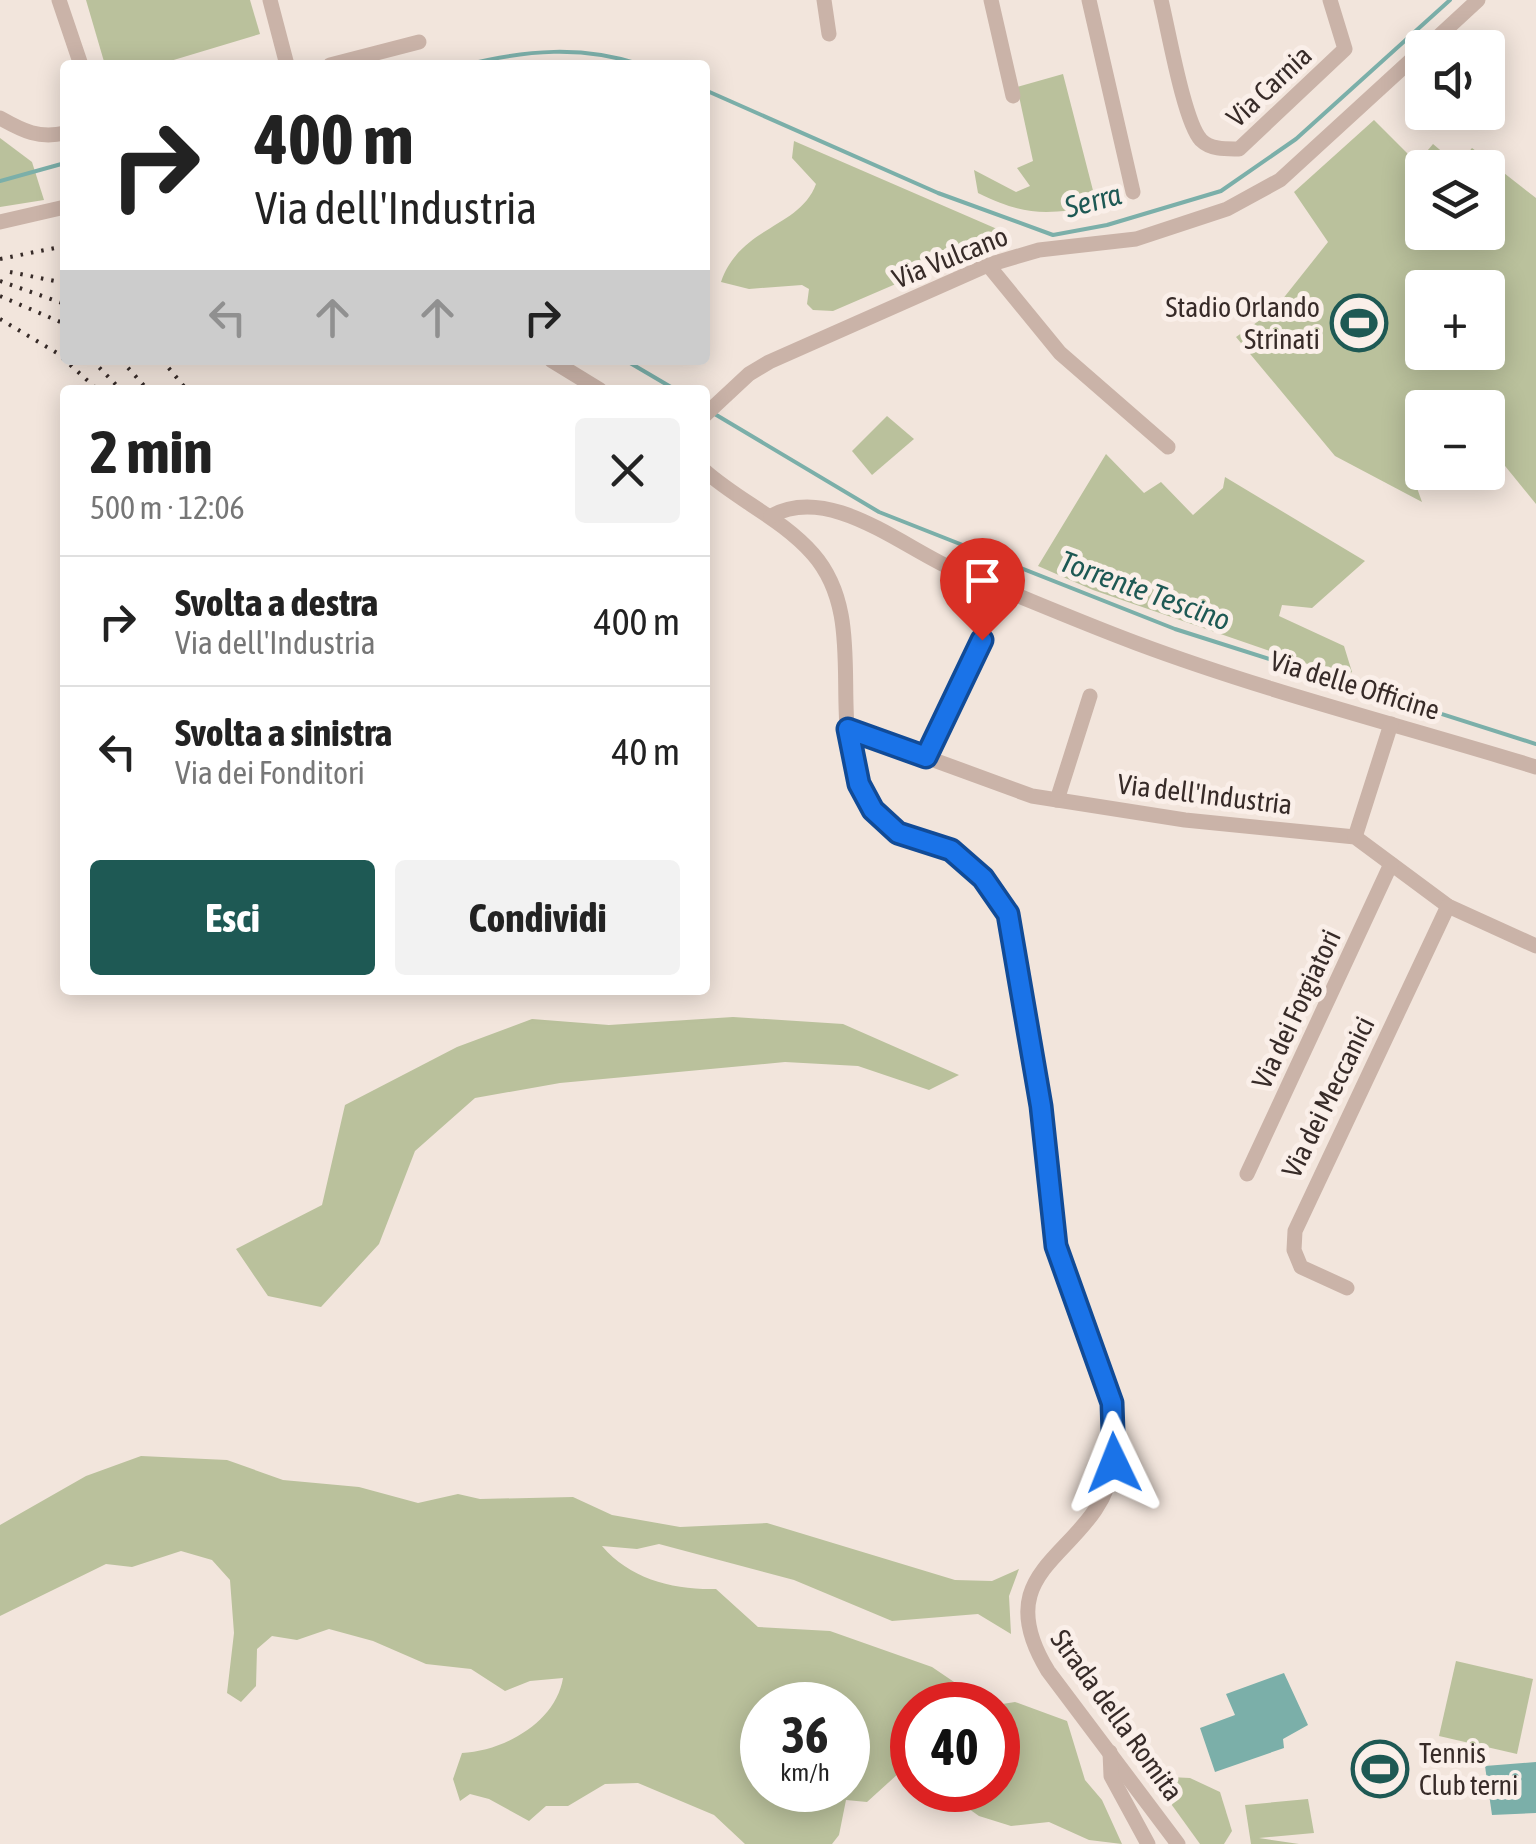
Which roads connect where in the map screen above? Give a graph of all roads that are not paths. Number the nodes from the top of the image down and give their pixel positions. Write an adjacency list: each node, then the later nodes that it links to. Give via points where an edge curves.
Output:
1 (59, 0): 12 (street)
2 (270, 0): 13 (street)
3 (824, 0): 10 (street)
4 (991, 0): 16 (street)
5 (1089, 0): 19 (street)
6 (1161, 0): 7 (street, Via Carnia, via 1190,117 1201,140 1218,149 1240,149 1345,48)
7 (1330, 0)
8 (1478, 0): 9 (street, Via Vulcano)
9 (1445, 30)
10 (829, 34)
11 (419, 42): 14 (street)
12 (79, 60)
13 (287, 60)
14 (349, 60)
15 (1405, 66): 22 (street, Via Vulcano, via 1280,180 1227,209 1136,239 1039,250)
16 (1013, 96)
17 (0, 118): 18 (street, via 35,134)
18 (60, 133)
19 (1133, 192)
20 (60, 208): 21 (street)
21 (0, 222)
22 (988, 265): 25 (street, Via Vulcano, via 769,362); 26 (street, via 1060,353)
23 (559, 365): 24 (street)
24 (592, 385)
25 (710, 410)
26 (1168, 448)
27 (710, 474): 28 (street, Strada della Romita)
28 (771, 516): 31 (street, Via delle Officine, via 791,505 844,515 953,569 1138,644); 32 (street, Strada della Romita, via 831,580 842,621)
29 (982, 640): 33 (street)
30 (1090, 696): 35 (street)
31 (1391, 724): 34 (street, Via delle Officine); 36 (street)
32 (848, 729): 33 (street, Via dell'Industria); 42 (street, Strada della Romita, via 859,784 873,810 898,833 951,850 983,878 1008,914 1041,1106 1056,1246 1112,1403 1114,1463 1092,1518 1029,1592 1025,1620 1048,1671)
33 (926, 757): 35 (street, Via dell'Industria)
34 (1536, 768)
35 (1057, 800): 36 (street, Via dell'Industria)
36 (1355, 838): 37 (street, Via dell'Industria)
37 (1391, 864): 38 (street, Via dell'Industria); 40 (street, Via dei Forgiatori)
38 (1448, 906): 39 (street, Via dell'Industria); 41 (street, Via dei Meccanici, via 1295,1231 1301,1267)
39 (1536, 946)
40 (1247, 1174)
41 (1346, 1288)
42 (1110, 1752): 43 (street, via 1111,1776); 44 (street, Strada della Romita)
43 (1148, 1844)
44 (1178, 1844)

